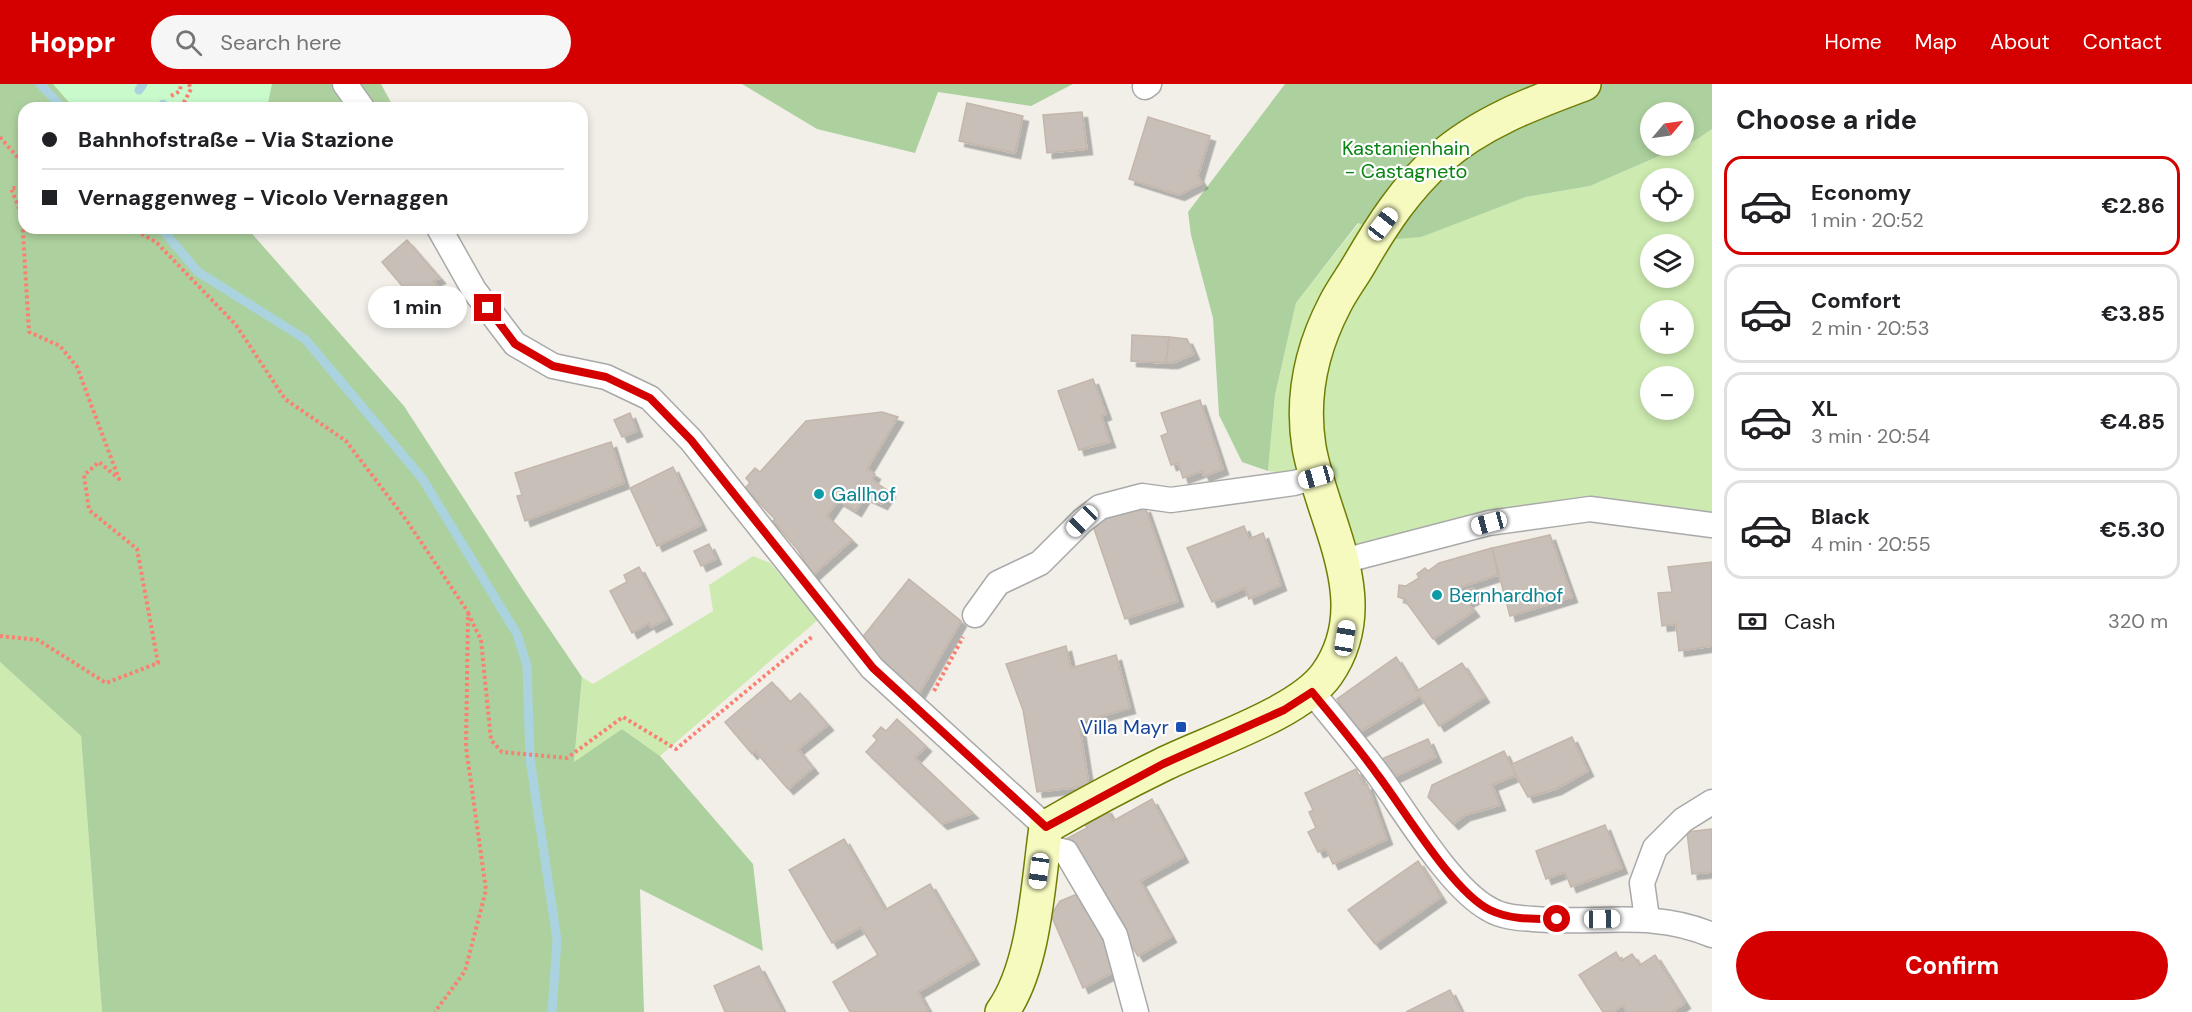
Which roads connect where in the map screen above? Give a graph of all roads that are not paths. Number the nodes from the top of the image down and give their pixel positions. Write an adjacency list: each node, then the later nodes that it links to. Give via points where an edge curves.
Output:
1 (345, 84): 3 (street)
2 (1584, 84): 5 (street, via 1503,116 1472,135 1440,158 1383,224 1335,304 1309,375 1306,409)
3 (358, 102)
4 (442, 234): 11 (street, via 474,290 515,344 553,366 606,377 650,398 691,440 873,668)
5 (1316, 477): 7 (street); 8 (street, via 1171,500 1142,496 1100,507 1040,562 998,583)
6 (1712, 525): 7 (street, via 1590,509 1489,523)
7 (1343, 561): 9 (street, via 1350,609 1345,638 1327,674)
8 (975, 615)
9 (1312, 692): 11 (street, via 1284,710 1163,764); 12 (street, via 1451,874 1489,910 1535,920)
10 (1712, 802): 12 (street, via 1683,820 1655,848 1642,883)
11 (1044, 837): 14 (street, via 1025,964 1014,995); 15 (street, via 1066,852 1115,935)
12 (1647, 918): 13 (street, via 1690,926)
13 (1712, 935)
14 (1002, 1012)
15 (1136, 1012)

